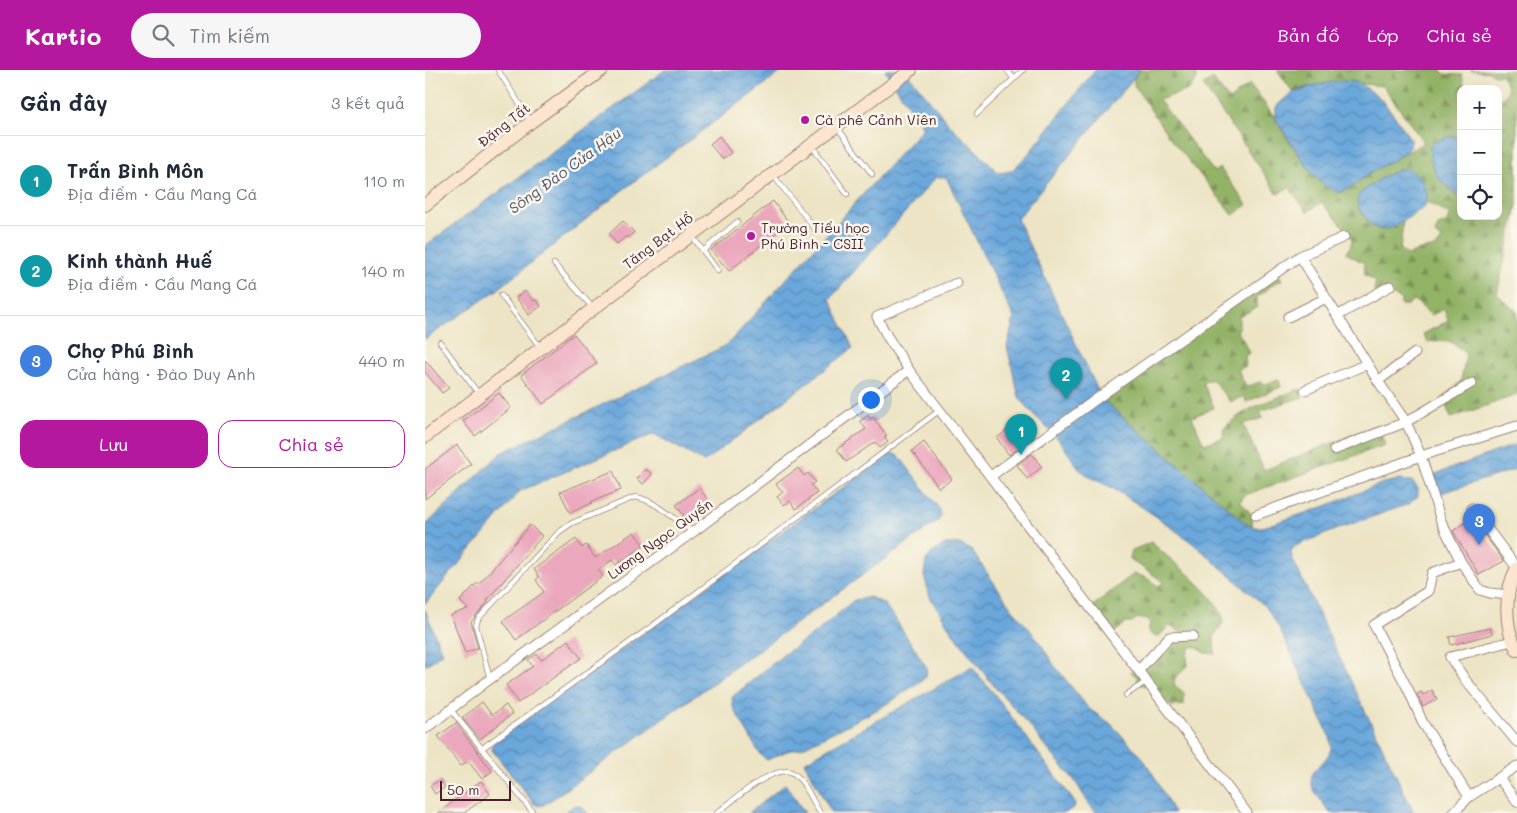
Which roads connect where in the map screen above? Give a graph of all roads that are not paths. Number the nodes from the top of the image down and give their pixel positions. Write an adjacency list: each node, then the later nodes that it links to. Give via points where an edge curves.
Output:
1 (498, 70): 8 (lane)
2 (602, 70): 8 (main road, Đặng Tất)
3 (911, 70): 9 (main road, Tăng Bạt Hổ)
4 (1007, 70): 6 (lane)
5 (1023, 70): 6 (lane)
6 (1013, 79): 7 (lane)
7 (977, 114)
8 (531, 122): 14 (main road, Đặng Tất)
9 (836, 126): 10 (main road, Tăng Bạt Hổ); 12 (lane)
10 (812, 145): 11 (main road, Tăng Bạt Hổ); 13 (lane)
11 (772, 174): 16 (lane); 17 (main road, Tăng Bạt Hổ)
12 (871, 174)
13 (847, 194)
14 (425, 205)
15 (737, 222): 19 (lane)
16 (816, 230)
17 (691, 235): 19 (lane); 27 (main road, Tăng Bạt Hổ)
18 (1344, 237): 20 (street)
19 (703, 251): 22 (lane)
20 (1300, 256): 26 (street); 45 (street)
21 (554, 264): 27 (lane)
22 (718, 271)
23 (957, 283): 34 (street, via 877,317)
24 (1390, 286): 28 (street)
25 (501, 295): 31 (lane)
26 (1326, 298): 28 (street); 29 (street)
27 (594, 308): 31 (main road, Tăng Bạt Hổ)
28 (1337, 316): 33 (street)
29 (1288, 317)
30 (440, 342): 38 (lane)
31 (541, 348): 38 (main road, Tăng Bạt Hổ)
32 (1415, 353): 35 (street)
33 (1367, 364): 35 (street); 37 (street)
34 (909, 370): 39 (street); 48 (street, Lương Ngọc Quyến)
35 (1378, 381): 40 (street)
36 (1472, 383): 40 (street)
37 (1305, 390)
38 (479, 394): 42 (main road, Tăng Bạt Hổ)
39 (940, 410): 45 (street); 61 (lane, via 655,624)
40 (1406, 422): 43 (street); 44 (street)
41 (1517, 426): 44 (street)
42 (427, 433)
43 (1334, 450)
44 (1421, 456): 47 (street); 49 (street, via 1441,520)
45 (991, 476): 54 (street)
46 (1472, 508): 50 (street)
47 (1256, 515)
48 (693, 532): 55 (street, Lương Ngọc Quyến); 55 (lane, via 655,505 635,497 572,523 559,532 478,619 476,626)
49 (1461, 562): 51 (street, via 1480,590); 64 (street, via 1432,573 1428,591 1374,625 1423,723)
50 (1517, 568): 51 (main road, via 1511,579)
51 (1509, 595): 53 (main road, via 1507,623)
52 (1193, 636): 54 (street, via 1169,637)
53 (1514, 646): 60 (street, via 1450,657)
54 (1139, 670): 56 (street)
55 (490, 679): 58 (street, Lương Ngọc Quyến)
56 (1147, 681): 57 (lane); 69 (street)
57 (1126, 695)
58 (451, 710): 59 (street, Lương Ngọc Quyến); 61 (lane)
59 (425, 729)
60 (1517, 742)
61 (481, 748): 66 (lane)
62 (1517, 766): 63 (street)
63 (1499, 778): 64 (street); 65 (street)
64 (1469, 797): 70 (street)
65 (1517, 802)
66 (531, 812)
67 (717, 813): 68 (lane, via 767,777 783,770 790,771 801,781)
68 (820, 813)
69 (1247, 813)
70 (1453, 813)

